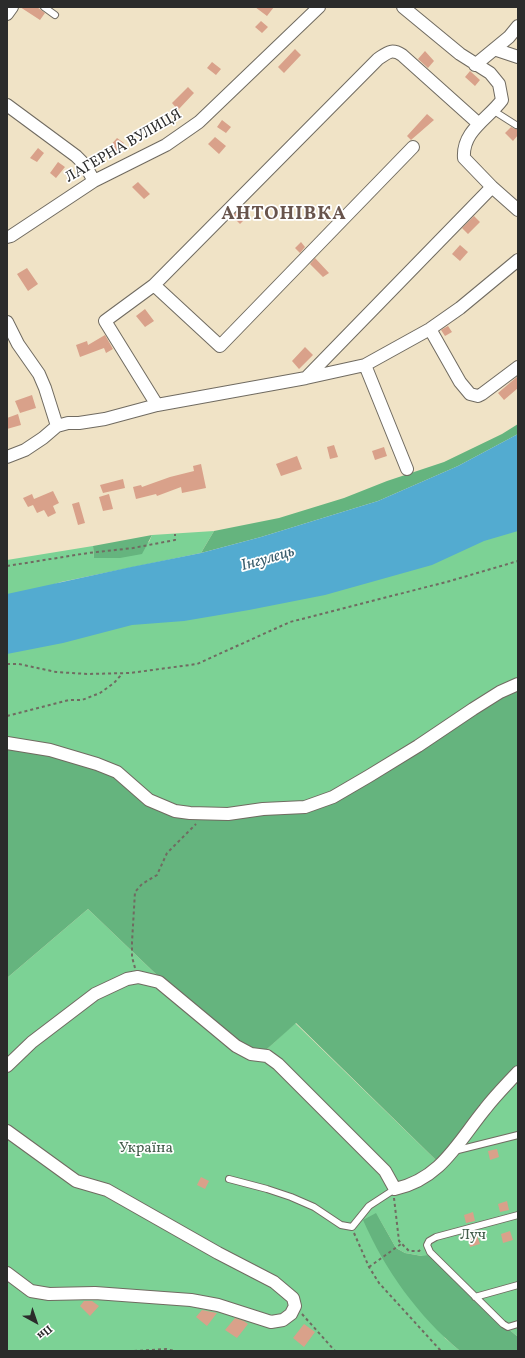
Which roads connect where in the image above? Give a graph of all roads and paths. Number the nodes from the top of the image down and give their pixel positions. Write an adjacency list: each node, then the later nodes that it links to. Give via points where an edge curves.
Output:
1 (12, 7): 5 (street)
2 (44, 7): 6 (lane)
3 (319, 7): 16 (street, ЛАГЕРНА ВУЛИЦЯ, via 199,122 166,145)
4 (403, 7): 10 (street)
5 (7, 14)
6 (55, 14)
7 (518, 26): 8 (street)
8 (494, 49): 9 (street); 10 (street)
9 (518, 57)
10 (475, 65): 12 (street, via 490,73 499,84 502,100)
11 (7, 105): 16 (street, via 76,156 85,165)
12 (494, 111): 13 (street); 14 (lane)
13 (480, 124): 17 (street, via 464,145 464,158); 21 (street, via 402,55 389,52 378,59)
14 (516, 125)
15 (413, 147): 21 (street, via 220,346)
16 (94, 182): 19 (street, ЛАГЕРНА ВУЛИЦЯ)
17 (492, 187): 18 (street); 26 (street)
18 (518, 210)
19 (7, 237)
20 (518, 260): 23 (street, via 460,308)
21 (154, 285): 27 (street, via 105,321)
22 (7, 322): 28 (street, via 18,344 39,374)
23 (430, 328): 24 (street); 25 (street, via 460,382 470,394 482,394)
24 (364, 365): 26 (street); 30 (street)
25 (518, 367)
26 (306, 378): 27 (street)
27 (157, 405): 28 (street, via 105,419)
28 (57, 426): 29 (street, via 25,450)
29 (7, 457)
30 (407, 469)
31 (174, 534): 33 (path, via 174,540 133,548)
32 (518, 561): 35 (path, via 290,622 197,664)
33 (7, 566)
34 (7, 664): 35 (path, via 56,672)
35 (122, 674): 37 (path, via 100,693 82,700 69,700)
36 (518, 684): 38 (street, via 500,692 418,746 333,797 305,807 228,814 175,811 149,800 116,772 97,764 50,750)
37 (7, 716)
38 (7, 742)
39 (196, 823): 40 (path, via 167,853 156,875 135,892 132,957)
40 (141, 977): 41 (street, via 127,979 95,994 32,1042); 47 (street, via 159,982 236,1046 251,1054 268,1056 278,1064 385,1171)
41 (7, 1066)
42 (518, 1072): 45 (street, via 485,1109)
43 (7, 1131): 56 (street, via 76,1181 107,1190 274,1282 293,1298)
44 (518, 1135): 45 (lane)
45 (454, 1152): 47 (street, via 428,1176)
46 (229, 1179): 49 (lane, via 291,1198 314,1207 341,1225)
47 (396, 1189): 49 (lane, via 369,1206); 50 (path, via 394,1200)
48 (518, 1215): 51 (lane, via 436,1237)
49 (352, 1226): 52 (path)
50 (401, 1244): 51 (path, via 409,1251 419,1250); 52 (path)
51 (427, 1245): 55 (lane, via 430,1252)
52 (368, 1267): 61 (path, via 379,1283)
53 (7, 1273): 56 (street, via 31,1291 191,1300 218,1305 271,1322 283,1320 291,1314)
54 (518, 1285): 55 (lane)
55 (475, 1297): 57 (lane, via 503,1324)
56 (295, 1306): 60 (path)
57 (518, 1324)
58 (134, 1351): 59 (path)
59 (175, 1351)
60 (336, 1351)
61 (441, 1351)

